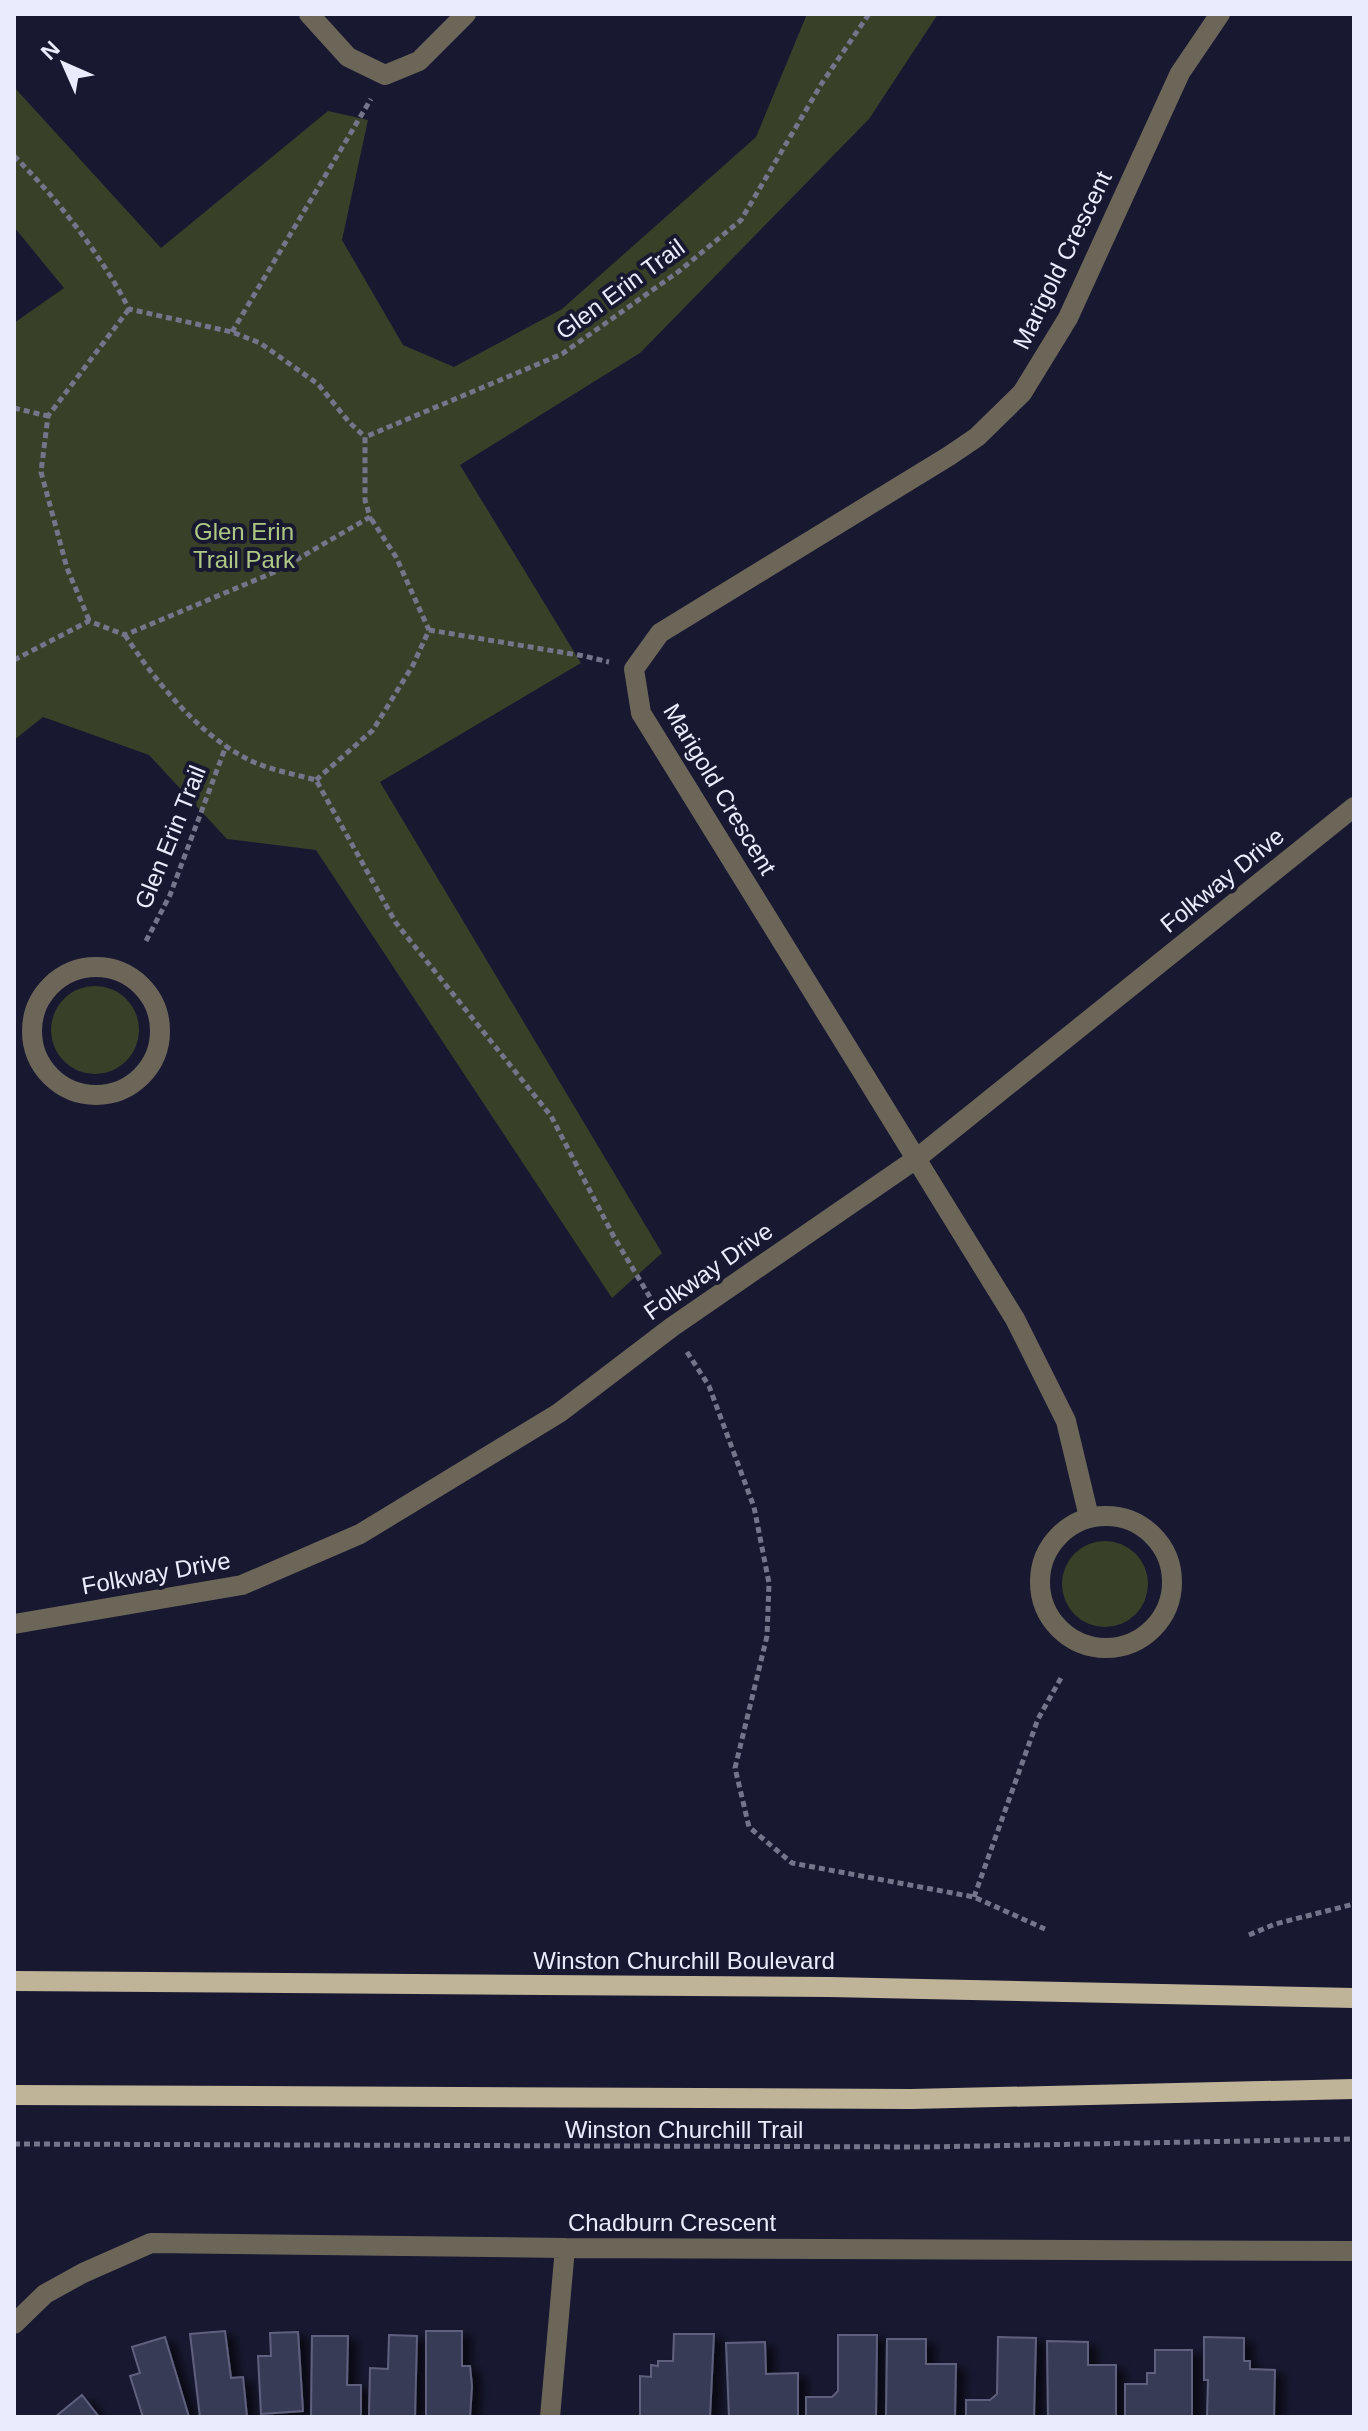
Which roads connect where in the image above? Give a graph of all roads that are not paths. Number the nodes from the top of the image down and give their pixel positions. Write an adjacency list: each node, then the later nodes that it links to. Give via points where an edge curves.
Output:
1 (309, 14): 2 (street, via 348,57 385,75 419,61)
2 (466, 14)
3 (1220, 14): 6 (street, Marigold Crescent, via 1180,73 1068,318 1022,393 949,456 660,633 634,669 641,713)
4 (1354, 807): 6 (street, Folkway Drive)
5 (24, 1052): 5 (street, via 45,991 78,969 118,970 136,980 159,1015 154,1059 123,1090 79,1094 59,1085)
6 (916, 1159): 7 (street, Marigold Crescent, via 1015,1319 1066,1421); 8 (street, Folkway Drive, via 672,1327 559,1413 360,1534 242,1585)
7 (1089, 1517): 7 (street, via 1052,1543 1041,1563 1039,1586 1056,1627 1075,1642 1116,1648 1154,1628 1172,1589 1171,1568 1150,1531 1110,1515)
8 (14, 1624)
9 (14, 1981): 10 (main road, Winston Churchill Boulevard, via 829,1987)
10 (1354, 1998)
11 (1354, 2089): 12 (main road, via 911,2099)
12 (14, 2095)
13 (565, 2248): 14 (street, Chadburn Crescent); 15 (street, Chadburn Crescent, via 151,2243 45,2294); 16 (street)
14 (1354, 2251)
15 (14, 2324)
16 (550, 2417)

